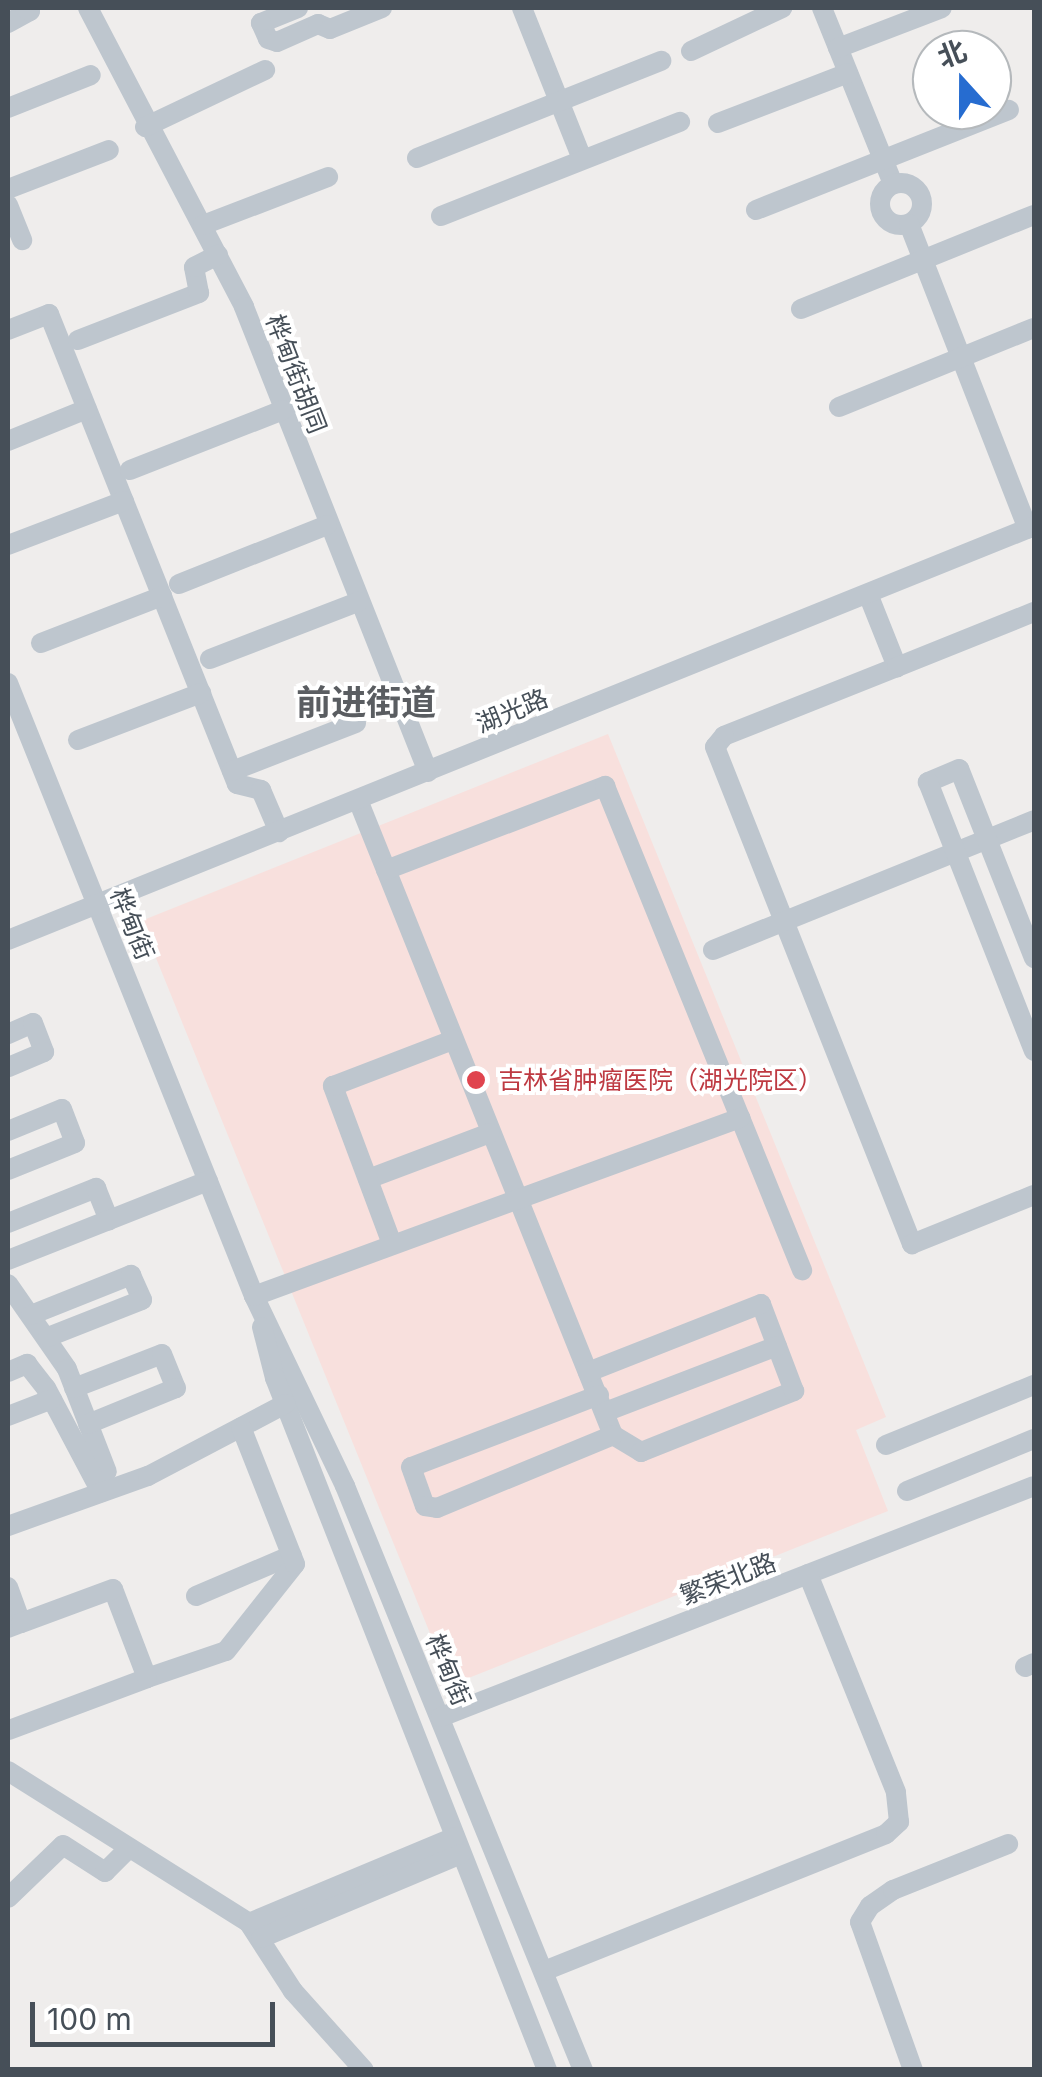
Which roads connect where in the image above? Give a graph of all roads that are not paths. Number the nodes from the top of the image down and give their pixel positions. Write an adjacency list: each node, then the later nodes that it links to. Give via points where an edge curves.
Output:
1 (25, 8): 10 (street, via 30,11)
2 (88, 8): 21 (street, 桦甸街胡同)
3 (298, 8): 9 (street, via 262,23 268,38 277,42)
4 (382, 8): 9 (street, via 330,29)
5 (522, 8): 17 (street)
6 (782, 8): 12 (street)
7 (822, 8): 11 (street)
8 (942, 8): 11 (street)
9 (315, 16)
10 (8, 23)
11 (838, 48): 15 (street)
12 (691, 51)
13 (661, 61): 17 (street)
14 (265, 70): 21 (street)
15 (848, 72): 20 (street); 26 (street)
16 (91, 76): 18 (street)
17 (560, 101): 24 (street); 25 (street)
18 (8, 108)
19 (680, 122): 25 (street)
20 (718, 123)
21 (146, 127): 34 (street, 桦甸街胡同)
22 (958, 130): 26 (street)
23 (109, 150): 29 (street)
24 (417, 158)
25 (582, 159): 31 (street)
26 (883, 160): 28 (street); 30 (street)
27 (328, 177): 34 (street)
28 (893, 184): 33 (street, via 907,184 921,197 920,213); 33 (street, via 880,200 882,215)
29 (8, 189)
30 (756, 210)
31 (441, 216)
32 (1034, 216): 36 (street)
33 (909, 224): 36 (street)
34 (202, 225): 35 (street, 桦甸街胡同)
35 (218, 255): 40 (street, via 194,267 200,293); 44 (street, 桦甸街胡同)
36 (923, 260): 37 (street); 41 (street)
37 (801, 308)
38 (1034, 328): 41 (street)
39 (8, 330): 43 (street, via 49,314)
40 (78, 340)
41 (962, 358): 42 (street); 49 (street)
42 (839, 407)
43 (87, 410): 45 (street); 47 (street)
44 (283, 410): 46 (street); 48 (street, 桦甸街胡同)
45 (8, 441)
46 (130, 470)
47 (124, 500): 50 (street); 51 (street)
48 (328, 525): 51 (street); 53 (street, 桦甸街胡同)
49 (1031, 528): 52 (street, 湖光路)
50 (8, 545)
51 (171, 590): 55 (street); 59 (street)
52 (868, 594): 57 (street); 63 (street, 湖光路)
53 (358, 602): 56 (street); 63 (street, 桦甸街胡同)
54 (1034, 612): 57 (street)
55 (41, 643)
56 (210, 659)
57 (897, 667): 71 (street, via 724,736 715,747)
58 (8, 683): 70 (street, 桦甸街)
59 (201, 693): 61 (street); 62 (street)
60 (356, 724): 62 (street)
61 (78, 740)
62 (232, 771): 66 (street, via 237,784 262,790)
63 (428, 772): 64 (street, 湖光路)
64 (358, 800): 66 (street, 湖光路); 69 (street)
65 (1034, 820): 67 (street)
66 (279, 832): 70 (street, 湖光路)
67 (987, 839): 68 (street); 68 (street, via 959,769 928,782); 74 (street)
68 (956, 852): 71 (street); 75 (street)
69 (386, 870): 77 (street); 80 (street, via 605,786)
70 (97, 904): 72 (street, 湖光路); 85 (street, 桦甸街)
71 (784, 921): 73 (street); 86 (street, via 912,1244)
72 (8, 940)
73 (713, 950)
74 (1034, 959): 75 (street)
75 (1004, 972): 78 (street)
76 (8, 1034): 79 (street, via 33,1024 44,1052)
77 (453, 1040): 82 (street); 84 (street, via 333,1086)
78 (1034, 1051)
79 (8, 1067)
80 (740, 1118): 87 (street); 92 (street)
81 (8, 1131): 83 (street, via 62,1108 75,1143)
82 (490, 1133): 84 (street); 87 (street)
83 (8, 1170)
84 (368, 1179): 90 (street)
85 (208, 1181): 88 (street); 94 (street, 桦甸街)
86 (1034, 1196)
87 (516, 1199): 90 (street); 99 (street)
88 (109, 1220): 89 (street, via 96,1188); 91 (street)
89 (8, 1223)
90 (392, 1244): 94 (street)
91 (8, 1260)
92 (802, 1270)
93 (8, 1284): 95 (street)
94 (254, 1296): 104 (street, 桦甸街); 121 (street, 桦甸街, via 301,1387)
95 (31, 1315): 96 (street); 96 (street, via 131,1275 142,1300)
96 (48, 1337): 101 (street)
97 (776, 1346): 99 (street, via 761,1304); 103 (street); 108 (street, via 794,1390 641,1452)
98 (8, 1372): 102 (street, via 26,1364)
99 (588, 1372): 103 (street)
100 (1034, 1385): 110 (street)
101 (74, 1388): 106 (street); 106 (street, via 162,1354 176,1388)
102 (52, 1399): 105 (street); 111 (street)
103 (602, 1403): 108 (street); 108 (street, via 411,1467 420,1493 425,1506 438,1508)
104 (285, 1404): 107 (street); 125 (street, 桦甸街)
105 (8, 1416)
106 (88, 1424): 111 (street)
107 (241, 1428): 111 (street, via 148,1476); 115 (street)
108 (613, 1434)
109 (1034, 1439): 113 (street)
110 (886, 1445)
111 (104, 1482): 114 (street)
112 (1034, 1486): 116 (street, 繁荣北路)
113 (907, 1491)
114 (8, 1526)
115 (292, 1555): 118 (street); 120 (street, via 296,1564 226,1651)
116 (808, 1574): 121 (street, 繁荣北路); 129 (street, via 896,1792 899,1822 886,1834)
117 (8, 1587): 119 (street)
118 (196, 1596)
119 (14, 1625): 120 (street, via 114,1589)
120 (147, 1678): 122 (street)
121 (441, 1718): 129 (street, 桦甸街)
122 (9, 1730)
123 (8, 1772): 126 (street)
124 (1008, 1844): 133 (street, via 894,1890 860,1922)
125 (458, 1846): 128 (street); 131 (street, 桦甸街)
126 (130, 1848): 127 (street, via 105,1872 63,1845); 128 (street)
127 (8, 1898)
128 (255, 1931): 130 (street, via 292,1991)
129 (544, 1971): 132 (street, 桦甸街)
130 (364, 2070)
131 (547, 2070)
132 (583, 2070)
133 (912, 2070)

